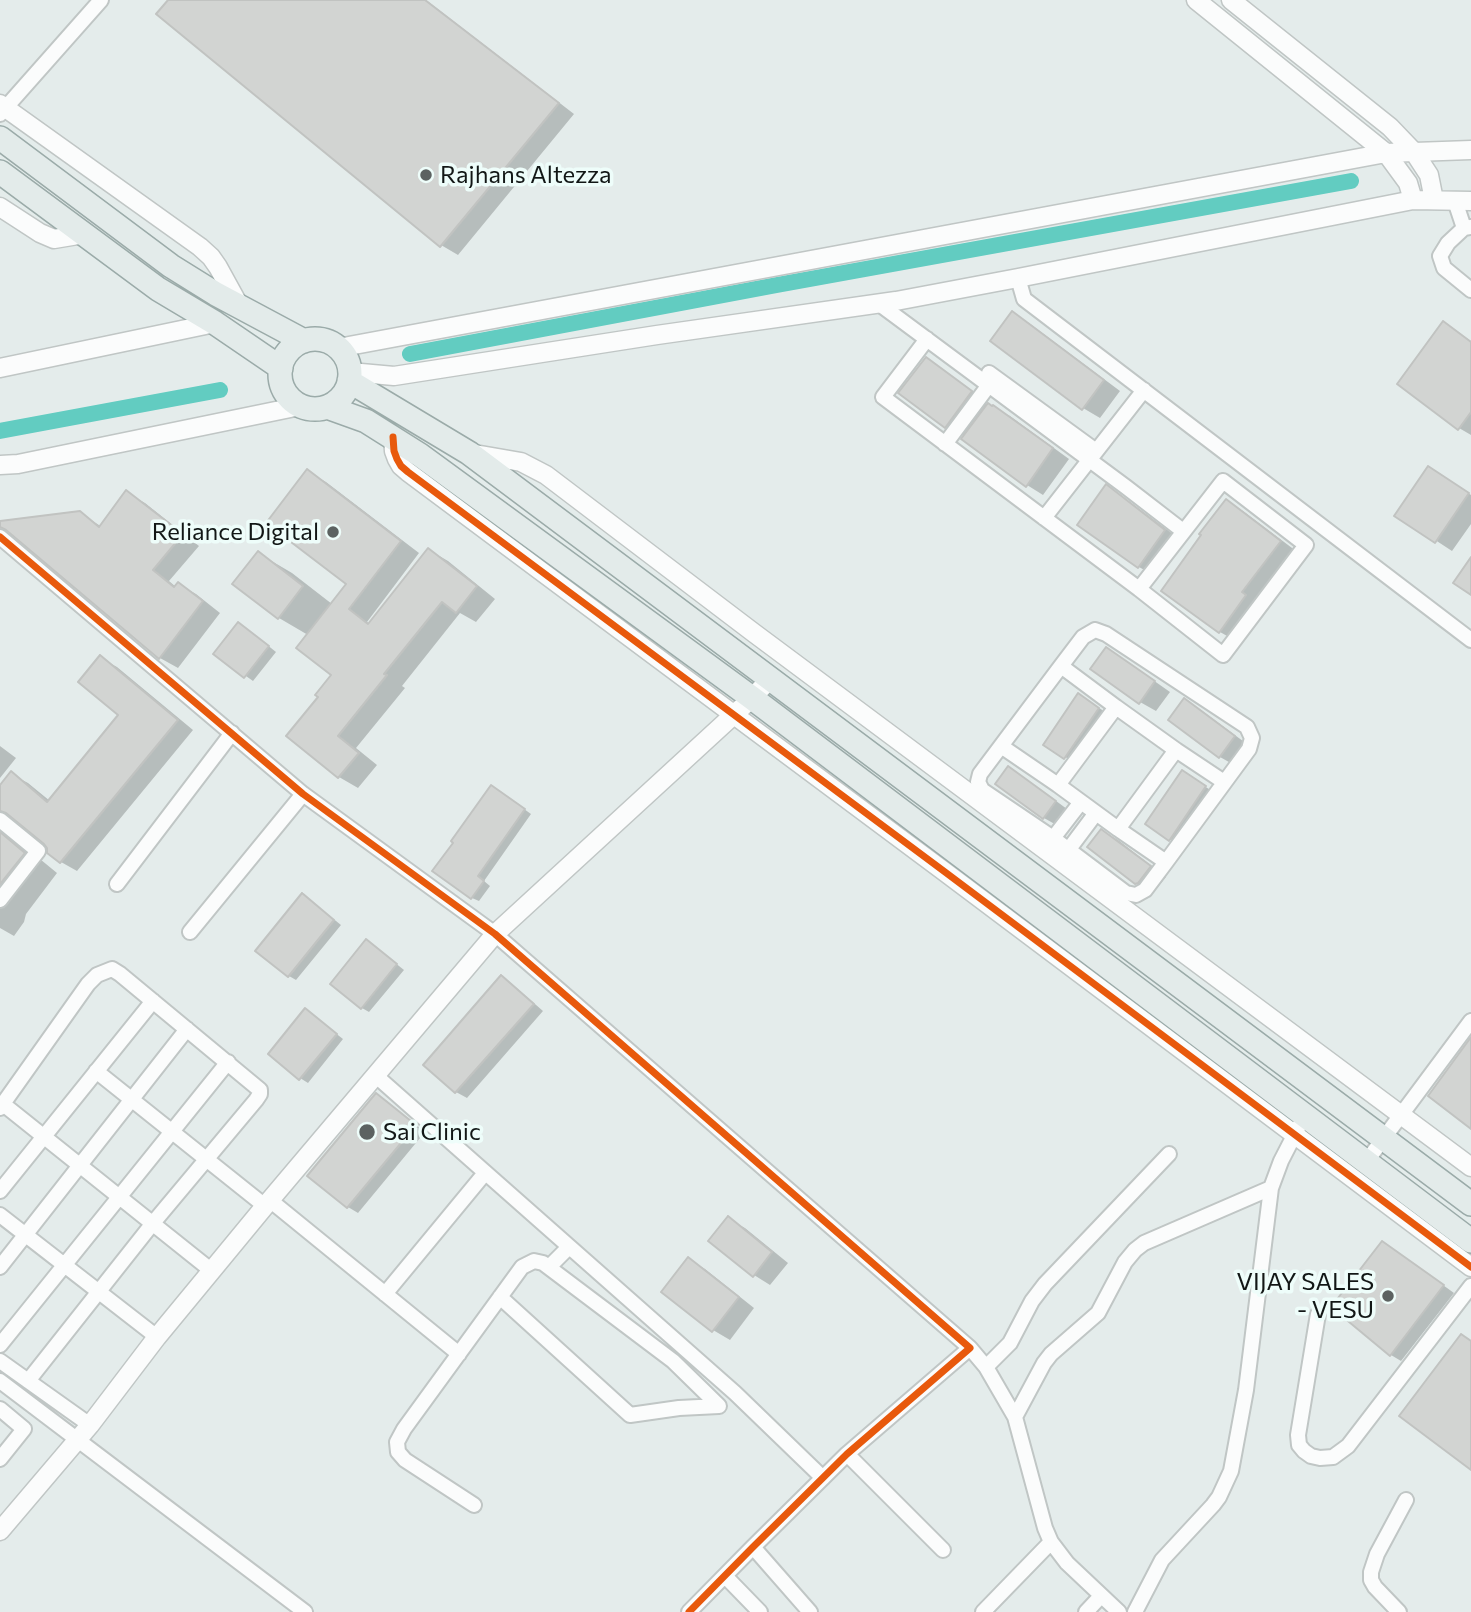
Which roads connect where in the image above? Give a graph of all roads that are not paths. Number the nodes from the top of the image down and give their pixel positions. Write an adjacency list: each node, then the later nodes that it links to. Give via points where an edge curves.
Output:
1 (101, 0): 4 (street)
2 (1196, 0): 8 (street)
3 (1231, 0): 7 (street, via 1390,127)
4 (2, 109): 19 (street, via 200,247 218,267)
5 (0, 138): 19 (main road, via 171,266)
6 (1471, 150): 7 (street)
7 (1414, 152): 8 (street); 11 (street, via 1429,175)
8 (1386, 153): 10 (street, via 1408,183); 23 (street)
9 (0, 172): 15 (main road)
10 (1413, 200): 11 (street); 16 (street)
11 (1434, 200): 12 (street)
12 (1463, 201): 14 (street)
13 (0, 207): 15 (street, via 54,239)
14 (1468, 228): 17 (street, via 1448,243 1440,256 1444,268)
15 (84, 234): 20 (main road, via 158,289)
16 (1018, 278): 18 (street); 28 (street, via 1024,299)
17 (1471, 290)
18 (884, 302): 21 (street); 26 (street, via 394,376)
19 (240, 307): 22 (main road)
20 (215, 323): 24 (street); 25 (main road)
21 (923, 333): 27 (street); 32 (street, via 883,397); 34 (street)
22 (304, 341): 23 (main road, via 322,340); 25 (main road, via 289,351)
23 (338, 348): 26 (main road, via 348,363)
24 (0, 368)
25 (281, 368): 29 (main road, via 282,386)
26 (350, 377): 30 (main road, via 341,397); 33 (main road)
27 (989, 385): 32 (street); 34 (street)
28 (1144, 390): 34 (street); 40 (street)
29 (300, 406): 30 (main road); 35 (street)
30 (327, 407): 31 (main road)
31 (393, 437): 43 (main road); 45 (street, via 401,467)
32 (945, 444): 36 (street)
33 (470, 453): 42 (main road); 56 (street, via 522,462 546,475 754,634)
34 (1092, 455): 36 (street); 37 (street)
35 (0, 465)
36 (1044, 518): 39 (street)
37 (1183, 531): 39 (street); 39 (street, via 1223,481 1306,545 1223,655)
38 (0, 537): 46 (street)
39 (1139, 589)
40 (1471, 640)
41 (1061, 666): 44 (street); 47 (street); 49 (street, via 1083,637 1095,630 1247,727 1252,738 1249,748)
42 (771, 678): 43 (street); 75 (main road)
43 (752, 698): 45 (street); 72 (main road)
44 (1116, 707): 48 (street); 50 (street)
45 (733, 716): 62 (street); 72 (street)
46 (232, 733): 51 (street); 59 (street)
47 (1001, 746): 50 (street); 56 (street, via 978,782)
48 (1176, 750): 49 (street); 55 (street)
49 (1224, 782): 58 (street)
50 (1058, 785): 52 (street)
51 (303, 794): 61 (street); 62 (street)
52 (1081, 802): 53 (street); 56 (street)
53 (1096, 813): 55 (street); 57 (street)
54 (0, 820): 60 (street, via 38,851)
55 (1118, 828): 58 (street)
56 (1049, 844): 57 (street)
57 (1065, 855): 58 (street, via 1136,895); 71 (street)
58 (1166, 862)
59 (117, 884)
60 (0, 900)
61 (190, 932)
62 (495, 934): 68 (street); 104 (street)
63 (153, 1001): 65 (street); 67 (street); 70 (street, via 112,970 97,975)
64 (1471, 1021): 71 (street)
65 (187, 1029): 66 (street); 69 (street)
66 (228, 1062): 73 (street); 77 (street, via 256,1085 260,1094)
67 (96, 1071): 69 (street); 74 (street)
68 (375, 1075): 81 (street); 85 (street)
69 (132, 1099): 73 (street); 79 (street)
70 (2, 1106): 74 (street)
71 (1401, 1116): 75 (street); 80 (street)
72 (1299, 1125): 78 (main road); 82 (street); 95 (street)
73 (172, 1132): 77 (street); 84 (street)
74 (44, 1136): 79 (street); 83 (street)
75 (1384, 1138): 78 (street); 86 (main road)
76 (1169, 1154): 107 (street, via 1045,1284 1010,1343)
77 (206, 1159): 85 (street); 88 (street)
78 (1366, 1163): 90 (main road)
79 (80, 1165): 84 (street); 89 (street)
80 (1471, 1167)
81 (485, 1172): 91 (street); 99 (street)
82 (1271, 1188): 111 (street, via 1135,1250 1098,1313 1044,1363); 132 (street, via 1246,1390 1231,1471 1213,1505 1162,1560)
83 (0, 1191)
84 (119, 1197): 88 (street); 92 (street)
85 (268, 1204): 96 (street); 99 (street)
86 (1471, 1204)
87 (0, 1215): 89 (street)
88 (153, 1223): 96 (street); 98 (street)
89 (26, 1235): 92 (street); 93 (street)
90 (1471, 1241)
91 (569, 1247): 94 (street); 116 (street, via 735,1392)
92 (64, 1265): 98 (street); 103 (street)
93 (0, 1267)
94 (549, 1267): 100 (street, via 534,1261 522,1267); 100 (street, via 673,1361 719,1406 630,1415)
95 (1471, 1267)
96 (212, 1271): 102 (street)
97 (1471, 1286): 101 (street, via 1348,1446 1333,1457 1320,1458 1304,1451 1298,1435)
98 (99, 1292): 102 (street); 109 (street)
99 (385, 1294): 105 (street)
100 (500, 1297): 105 (street)
101 (1318, 1314)
102 (157, 1337): 112 (street)
103 (0, 1345)
104 (970, 1348): 107 (street); 114 (street)
105 (459, 1354): 118 (street, via 397,1442 405,1460)
106 (0, 1360): 109 (street)
107 (986, 1367): 111 (street)
108 (0, 1381): 113 (street)
109 (28, 1381): 112 (street)
110 (0, 1409): 115 (street, via 24,1429)
111 (1015, 1417): 120 (street)
112 (90, 1425): 113 (street)
113 (78, 1439): 119 (street); 125 (street)
114 (847, 1454): 116 (street); 122 (street)
115 (0, 1459)
116 (823, 1478): 121 (street)
117 (1406, 1500): 133 (street, via 1371,1572 1375,1587)
118 (474, 1505)
119 (2, 1526)
120 (1051, 1542): 124 (street); 129 (street)
121 (752, 1547): 123 (street); 128 (street)
122 (943, 1550)
123 (724, 1576): 126 (street); 127 (street)
124 (1101, 1595): 130 (street); 131 (street)
125 (305, 1612)
126 (689, 1612)
127 (760, 1612)
128 (810, 1612)
129 (983, 1612)
130 (1086, 1612)
131 (1119, 1612)
132 (1135, 1612)
133 (1399, 1612)

